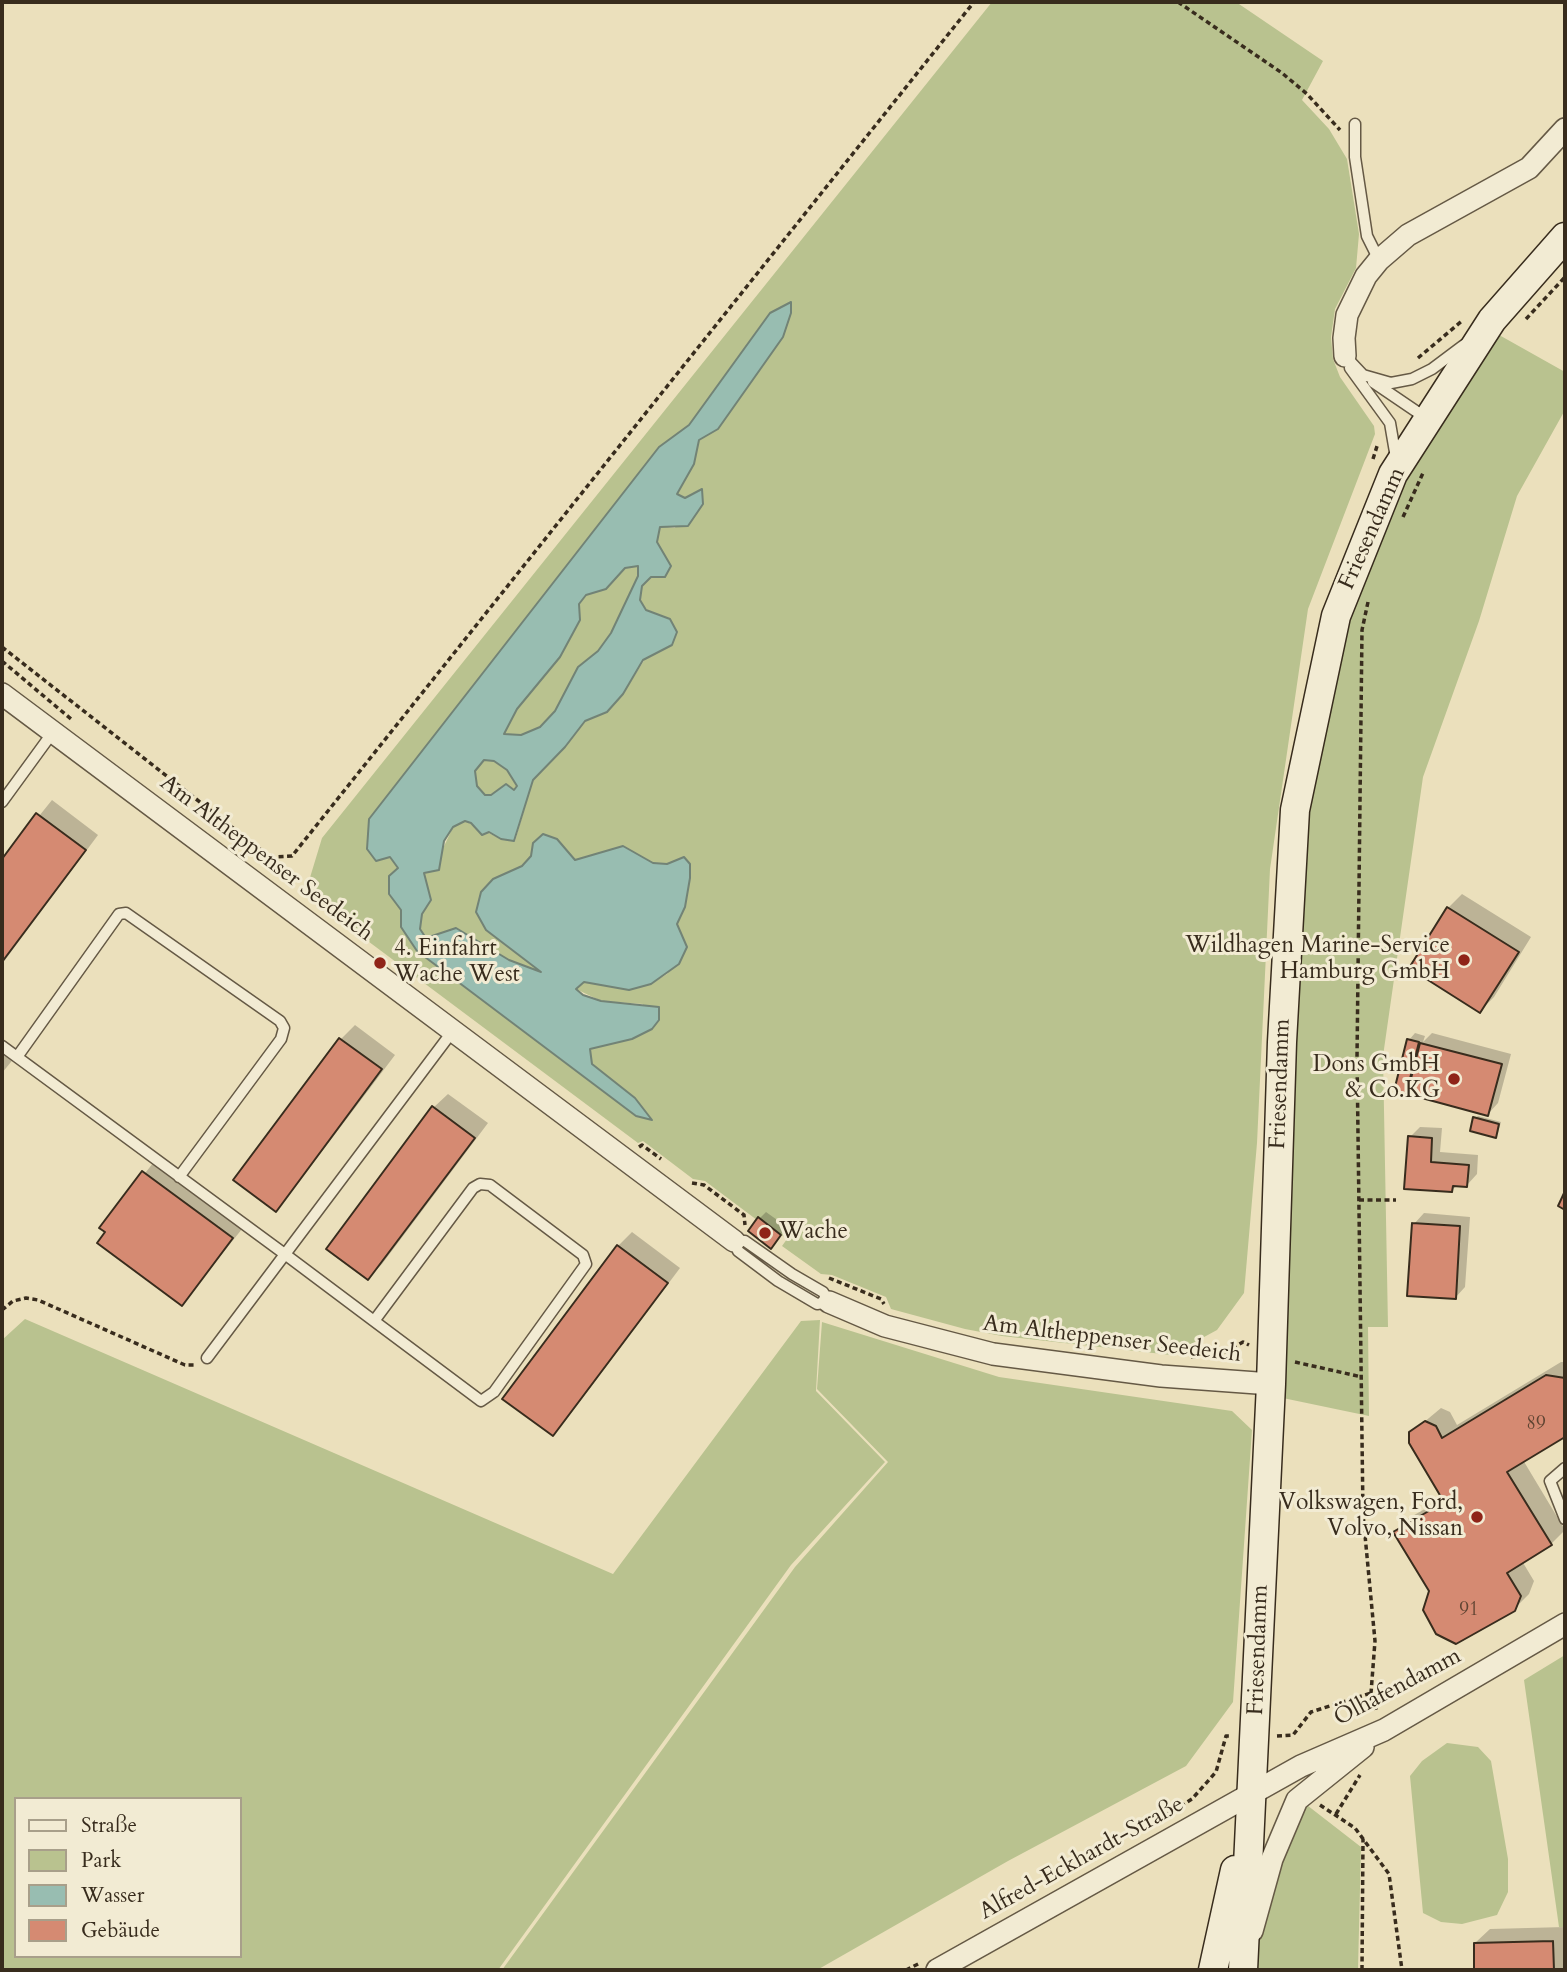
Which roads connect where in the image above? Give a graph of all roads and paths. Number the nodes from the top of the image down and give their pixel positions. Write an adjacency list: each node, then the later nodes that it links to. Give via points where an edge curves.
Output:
1 (974, 2): 18 (path, via 292,856 265,853)
2 (1178, 2): 5 (path, via 1307,94 1335,124)
3 (1355, 124): 5 (lane)
4 (1565, 130): 7 (street, via 1529,168 1408,235)
5 (1355, 156): 7 (lane, via 1367,236)
6 (1565, 237): 9 (main road, Friesendamm)
7 (1379, 260): 10 (street, via 1348,315)
8 (1565, 277): 9 (path)
9 (1505, 324): 11 (lane, via 1412,379 1391,383); 13 (main road, Friesendamm)
10 (1345, 356): 11 (lane); 12 (lane)
11 (1363, 376): 13 (lane)
12 (1390, 423): 13 (lane, via 1406,435); 15 (lane, via 1395,444)
13 (1425, 425): 15 (main road, Friesendamm)
14 (1425, 468): 16 (path)
15 (1393, 474): 37 (main road, Friesendamm, via 1336,616 1296,810 1282,1042)
16 (1399, 526)
17 (1369, 597): 26 (path, via 1362,630)
18 (2, 647)
19 (2, 694): 20 (street, Am Altheppenser Seedeich)
20 (53, 732): 21 (lane); 22 (street, Am Altheppenser Seedeich)
21 (2, 802)
22 (452, 1032): 28 (street, Am Altheppenser Seedeich); 29 (lane)
23 (2, 1046): 24 (lane)
24 (17, 1057): 25 (lane); 25 (lane, via 119,914 132,915 280,1021 284,1028 281,1039)
25 (179, 1177): 29 (lane)
26 (1359, 1200): 27 (path); 38 (path)
27 (1396, 1200)
28 (734, 1241): 31 (lane, Am Altheppenser Seedeich, via 745,1241 823,1292)
29 (286, 1255): 34 (lane); 36 (lane)
30 (823, 1279): 33 (path, via 881,1299)
31 (829, 1302): 37 (street, Am Altheppenser Seedeich, via 885,1326 993,1354 1161,1376)
32 (2, 1310): 36 (path, via 13,1301 38,1300 185,1365)
33 (887, 1310)
34 (374, 1321): 34 (lane, via 480,1184 490,1185 583,1255 583,1270 494,1392 481,1401)
35 (1188, 1357): 37 (path, via 1226,1352 1243,1342)
36 (208, 1358)
37 (1271, 1371): 38 (path); 43 (main road, Friesendamm)
38 (1362, 1377): 43 (path, via 1363,1514 1375,1641 1371,1693 1311,1713 1293,1735)
39 (1565, 1468): 40 (lane, via 1550,1481)
40 (1565, 1519)
41 (1565, 1624): 42 (street, Ölhafendamm)
42 (1384, 1730): 44 (street, Ölhafendamm); 47 (street, Friesendamm, via 1297,1800 1272,1859)
43 (1255, 1737): 44 (main road, Friesendamm); 45 (path, via 1226,1736 1216,1772 1192,1799)
44 (1252, 1793): 46 (street, Alfred-Eckhardt-Straße); 47 (main road, Friesendamm); 49 (main road, Friesendamm)
45 (1134, 1835)
46 (933, 1964): 48 (path)
47 (1244, 1966)
48 (906, 1970)
49 (1213, 1970)
50 (1362, 1970): 51 (path, via 1363,1839 1390,1874)
51 (1402, 1970)

